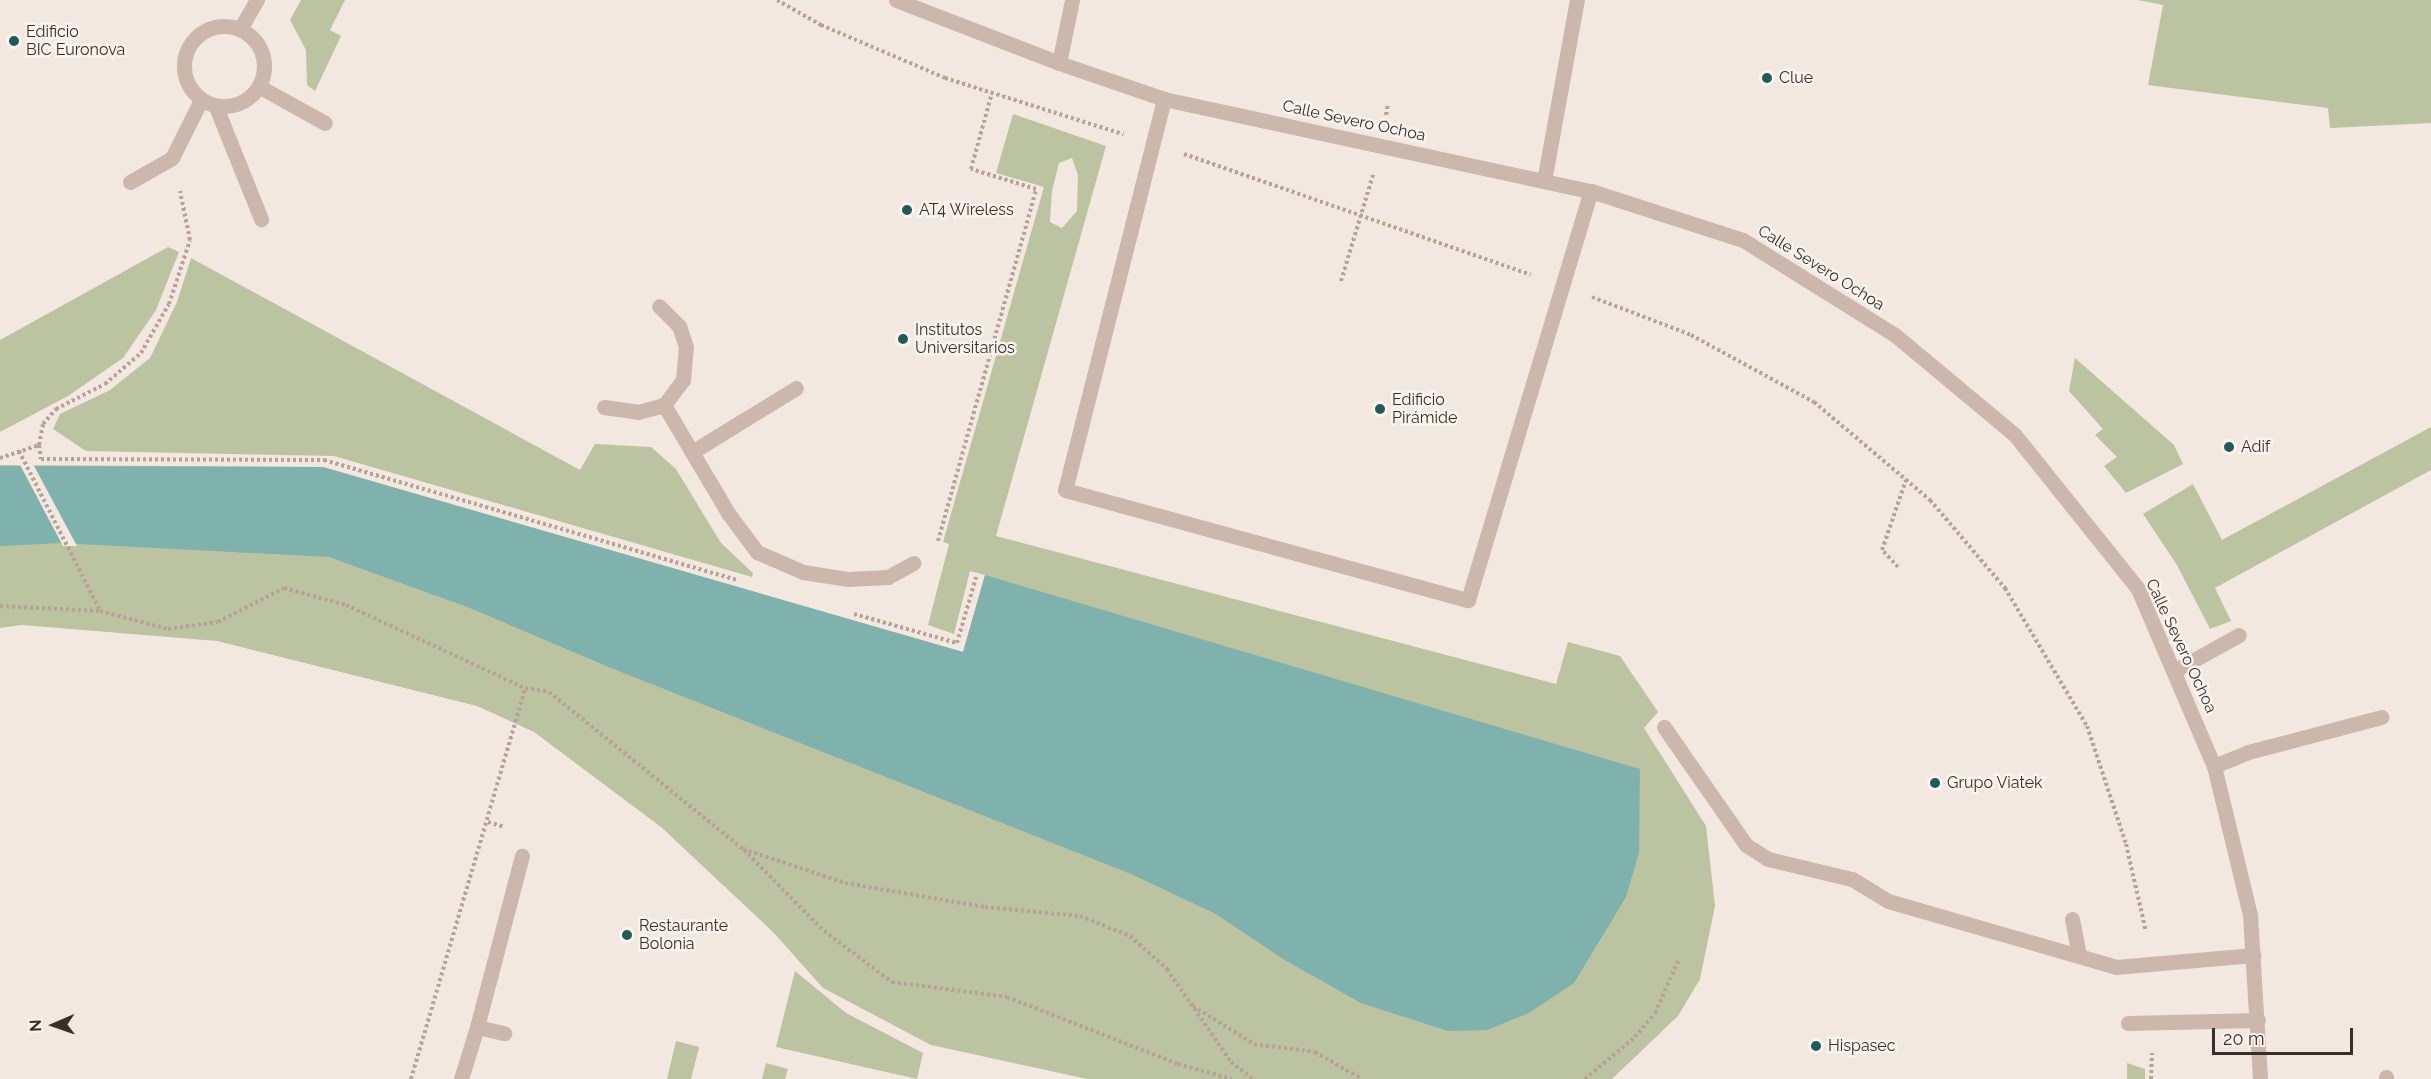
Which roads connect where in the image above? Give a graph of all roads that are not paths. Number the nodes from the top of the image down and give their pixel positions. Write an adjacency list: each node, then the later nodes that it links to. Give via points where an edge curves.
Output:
1 (257, 0): 5 (street)
2 (896, 0): 6 (street, Calle Severo Ochoa)
3 (1072, 0): 6 (street)
4 (1577, 0): 12 (street)
5 (240, 29): 7 (street, via 254,38 263,53 265,70); 9 (street, via 213,27 190,44 184,73)
6 (1059, 63): 8 (street, Calle Severo Ochoa)
7 (260, 87): 10 (street, via 248,100 233,107); 11 (street)
8 (1164, 99): 12 (street, Calle Severo Ochoa); 14 (street, via 1065,490 1468,600)
9 (201, 100): 10 (street); 13 (street, via 172,158)
10 (216, 107): 15 (street)
11 (325, 123)
12 (1544, 181): 14 (street, Calle Severo Ochoa)
13 (130, 182)
14 (1591, 191): 23 (street, Calle Severo Ochoa, via 1743,240 1904,343 2014,434 2138,590)
15 (261, 219)
16 (659, 306): 18 (street, via 678,326 686,347 683,380)
17 (796, 388): 20 (street)
18 (664, 405): 19 (street, via 638,412); 20 (street)
19 (604, 407)
20 (692, 452): 21 (street, via 728,513 757,552 802,572 848,579 888,577)
21 (913, 563)
22 (2239, 635): 23 (street)
23 (2174, 671): 26 (street, Calle Severo Ochoa)
24 (2381, 717): 26 (street)
25 (1664, 727): 30 (street, via 1746,845 1768,859 1852,879 1888,901)
26 (2214, 766): 29 (street, Calle Severo Ochoa, via 2250,915)
27 (522, 856): 33 (street)
28 (2072, 919): 30 (street)
29 (2253, 955): 30 (street, via 2116,967); 31 (street, Calle Severo Ochoa)
30 (2079, 956)
31 (2258, 1020): 32 (street); 36 (street, Calle Severo Ochoa)
32 (2128, 1023)
33 (477, 1027): 34 (street); 35 (street)
34 (504, 1033)
35 (461, 1079)
36 (2260, 1079)

